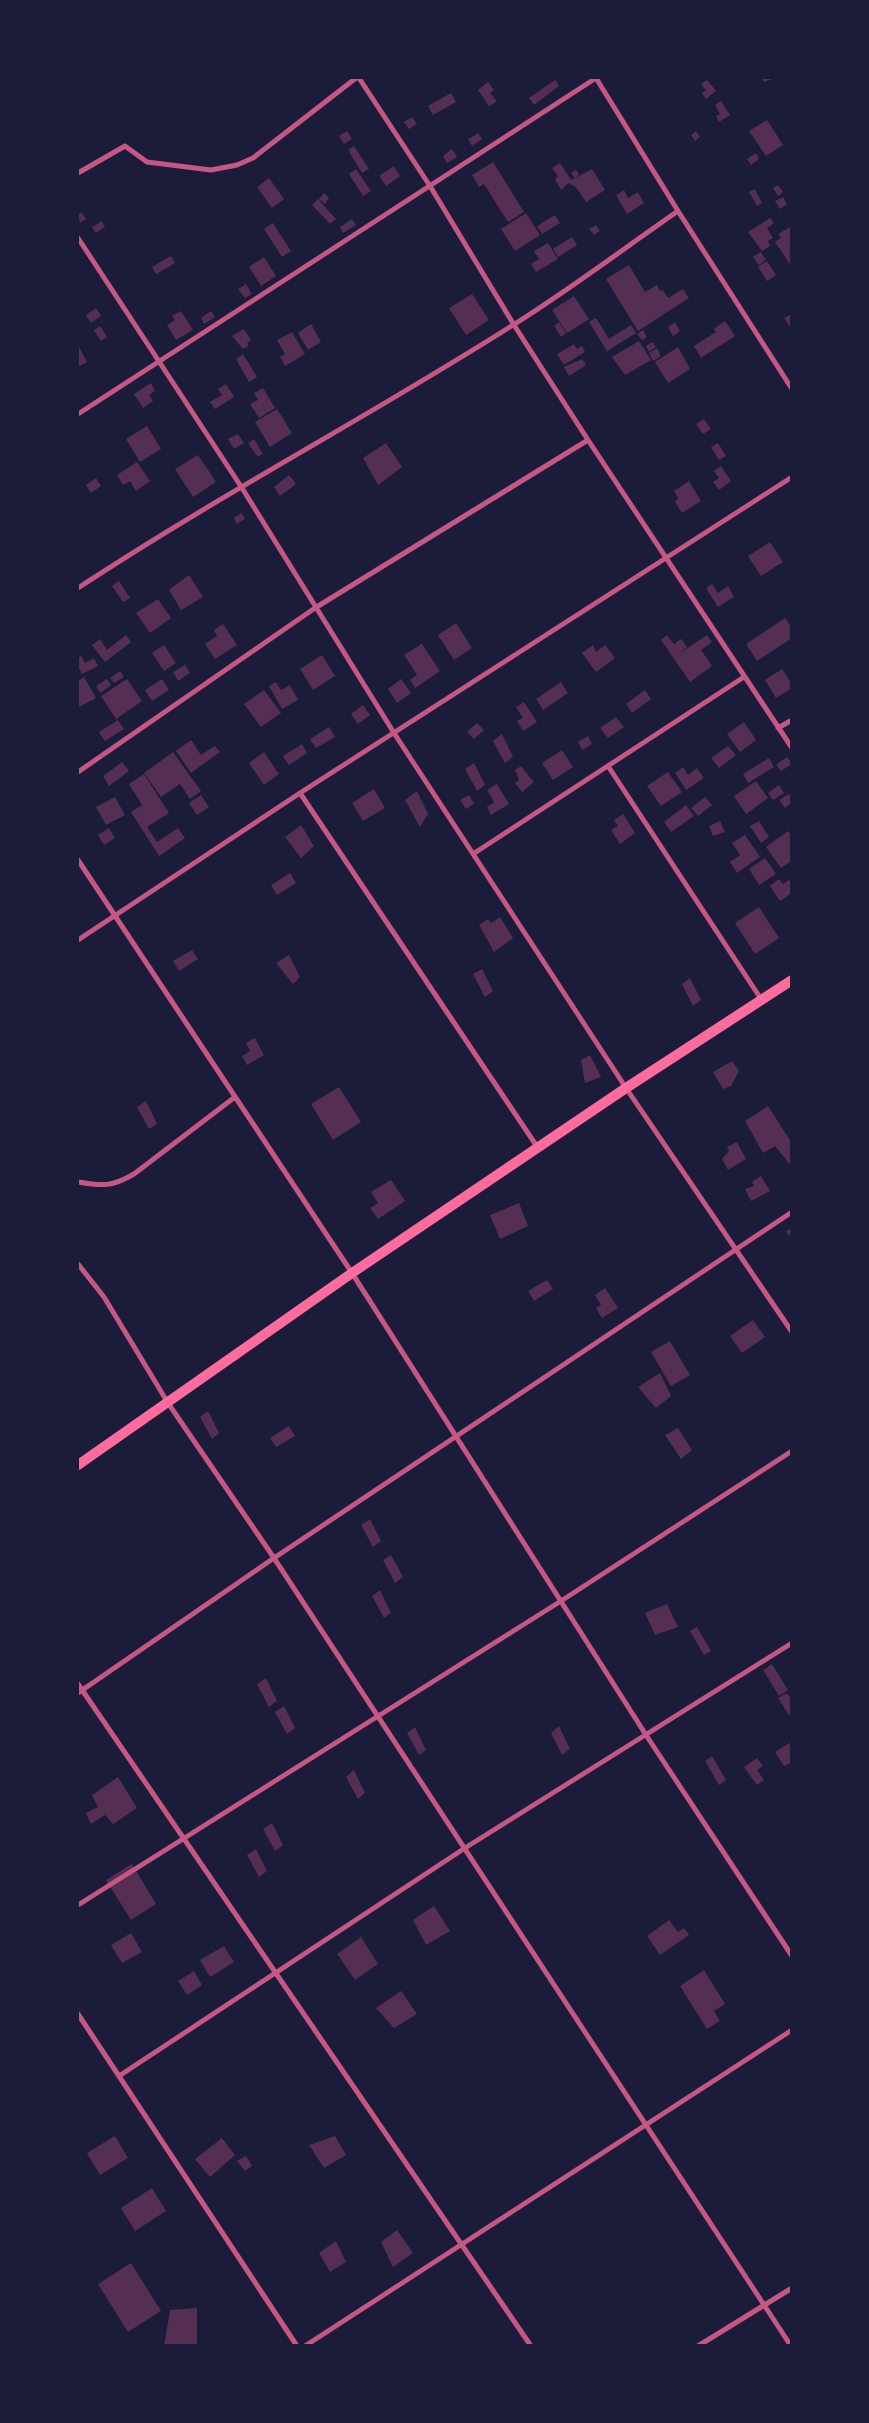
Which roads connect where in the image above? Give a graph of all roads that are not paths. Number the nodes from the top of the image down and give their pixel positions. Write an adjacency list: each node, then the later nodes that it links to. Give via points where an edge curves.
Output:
1 (358, 78): 3 (street, via 253,158 237,165 211,170 147,162 125,146); 4 (street)
2 (596, 78): 4 (street); 5 (street)
3 (78, 174)
4 (430, 186): 7 (street); 8 (street)
5 (678, 212): 7 (street); 9 (street)
6 (78, 238): 8 (street)
7 (514, 325): 11 (street); 13 (street)
8 (159, 359): 10 (street); 13 (street)
9 (792, 389)
10 (78, 414)
11 (588, 440): 14 (street); 16 (street)
12 (792, 477): 14 (street)
13 (242, 488): 15 (street, via 145,544); 16 (street)
14 (665, 559): 17 (street); 20 (street)
15 (78, 588)
16 (316, 608): 20 (street); 23 (street)
17 (744, 677): 19 (street); 22 (street)
18 (792, 720): 19 (street)
19 (778, 728): 21 (street)
20 (394, 733): 24 (street); 25 (street)
21 (792, 748)
22 (608, 766): 25 (street); 30 (street)
23 (78, 772)
24 (300, 793): 27 (street); 33 (street)
25 (473, 854): 31 (street)
26 (78, 860): 27 (street)
27 (114, 916): 28 (street); 32 (street)
28 (78, 940)
29 (792, 980): 30 (main road)
30 (761, 998): 31 (main road)
31 (626, 1088): 33 (main road); 36 (street)
32 (234, 1097): 34 (street, via 118,1183); 38 (street)
33 (538, 1148): 38 (main road)
34 (78, 1182)
35 (792, 1212): 36 (street)
36 (735, 1249): 39 (street); 41 (street)
37 (78, 1264): 40 (street, via 104,1297)
38 (352, 1273): 40 (main road); 41 (street)
39 (792, 1332)
40 (168, 1403): 43 (main road); 44 (street)
41 (455, 1437): 44 (street); 45 (street)
42 (792, 1451): 45 (street)
43 (78, 1465)
44 (274, 1558): 48 (street); 49 (street)
45 (560, 1601): 49 (street); 50 (street)
46 (792, 1643): 50 (street)
47 (78, 1684): 48 (street)
48 (80, 1692): 51 (street)
49 (378, 1715): 51 (street); 52 (street)
50 (646, 1735): 52 (street); 54 (street)
51 (183, 1837): 53 (street); 55 (street)
52 (465, 1848): 55 (street); 59 (street)
53 (78, 1905)
54 (792, 1956)
55 (276, 1972): 58 (street); 60 (street)
56 (78, 2014): 58 (street)
57 (792, 2030): 59 (street)
58 (119, 2076): 63 (street)
59 (646, 2126): 60 (street); 62 (street)
60 (462, 2246): 64 (street); 65 (street)
61 (792, 2288): 62 (street)
62 (765, 2304): 66 (street); 67 (street)
63 (297, 2346)
64 (305, 2346)
65 (531, 2346)
66 (698, 2346)
67 (791, 2346)

